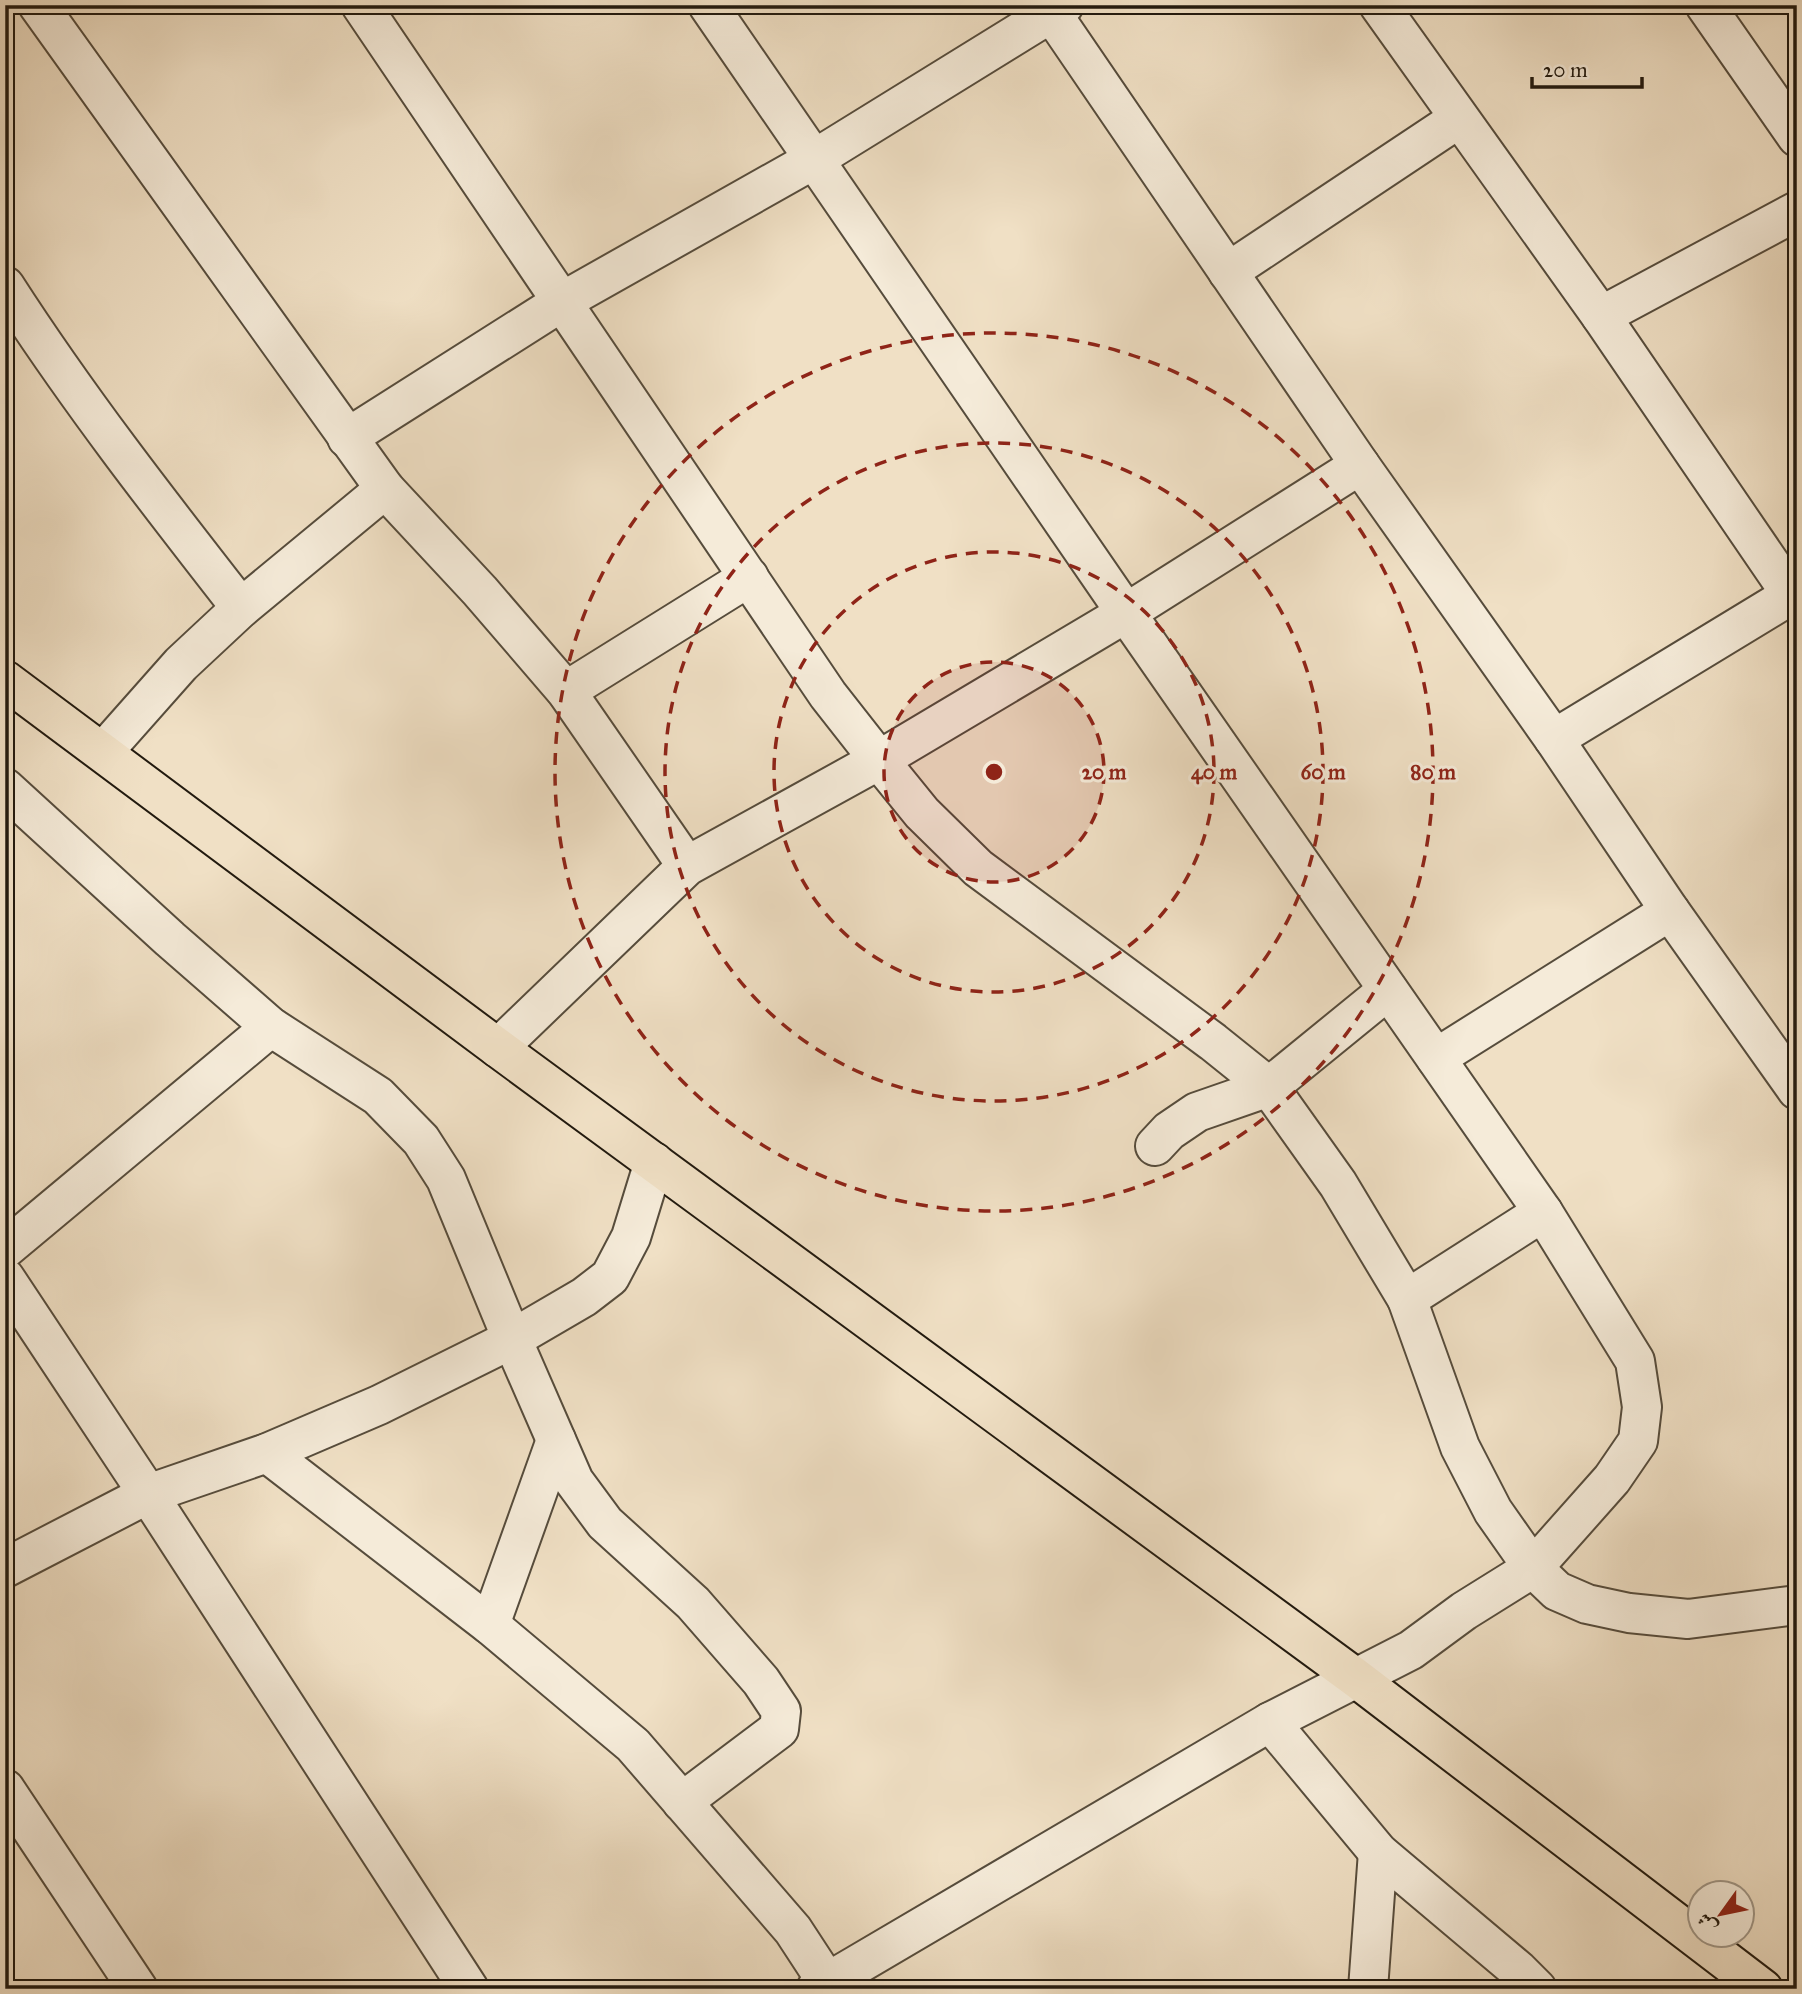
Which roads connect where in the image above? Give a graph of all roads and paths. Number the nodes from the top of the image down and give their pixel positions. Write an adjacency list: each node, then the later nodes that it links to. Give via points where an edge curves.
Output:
1 (38, 5): 15 (street)
2 (361, 5): 13 (street)
3 (708, 5): 9 (street)
4 (1379, 5): 7 (street)
5 (1705, 5): 8 (street)
6 (1054, 8): 9 (street); 11 (street)
7 (1458, 119): 11 (street); 14 (street)
8 (1797, 137)
9 (813, 160): 13 (street); 21 (street)
10 (1797, 211): 14 (street)
11 (1228, 272): 16 (street)
12 (5, 286): 20 (street, via 73,387)
13 (563, 301): 15 (street); 18 (street)
14 (1601, 316): 19 (street)
15 (347, 438): 17 (street)
16 (1360, 465): 21 (street); 24 (street)
17 (385, 489): 20 (street); 23 (street)
18 (749, 577): 23 (street); 26 (street, via 828,695)
19 (1794, 599): 24 (street)
20 (242, 608): 25 (street, via 181,664)
21 (1126, 613): 26 (street); 30 (street)
22 (5, 680): 25 (highway)
23 (566, 691): 28 (street)
24 (1554, 740): 29 (street)
25 (103, 752): 32 (highway)
26 (879, 761): 28 (street); 34 (street, via 922,813 978,868)
27 (5, 788): 31 (street)
28 (687, 866): 32 (street)
29 (1670, 911): 33 (street); 35 (street)
30 (1388, 990): 33 (street); 34 (street)
31 (271, 1027): 39 (street); 42 (street, via 378,1096 421,1140 446,1179)
32 (498, 1048): 37 (highway)
33 (1436, 1058): 38 (street)
34 (1269, 1087): 36 (street, via 1197,1112); 41 (street, via 1338,1184)
35 (1797, 1090)
36 (1155, 1146)
37 (654, 1162): 42 (street, via 631,1237 610,1276 584,1297); 50 (highway)
38 (1544, 1212): 41 (street); 47 (street, via 1635,1361 1642,1407 1637,1441 1612,1479)
39 (5, 1249)
40 (5, 1278): 45 (street)
41 (1407, 1299): 47 (street, via 1460,1447 1493,1511)
42 (512, 1339): 43 (street); 44 (street, via 379,1405)
43 (556, 1440): 49 (street); 53 (street, via 574,1481 605,1523 693,1603 781,1711 779,1729)
44 (267, 1452): 45 (street); 49 (street)
45 (149, 1494): 46 (street); 57 (street)
46 (5, 1568)
47 (1533, 1568): 48 (street, via 1557,1591 1587,1604 1629,1613 1688,1619); 50 (street, via 1411,1650)
48 (1797, 1605)
49 (490, 1625): 53 (street, via 633,1745)
50 (1356, 1678): 51 (street); 60 (highway)
51 (1270, 1722): 54 (street); 55 (street)
52 (5, 1789): 56 (street)
53 (682, 1802): 55 (street, via 793,1930)
54 (1378, 1852): 58 (street); 59 (street)
55 (822, 1985)
56 (138, 1989)
57 (469, 1989)
58 (1368, 1989)
59 (1537, 1989)
60 (1763, 1989)

